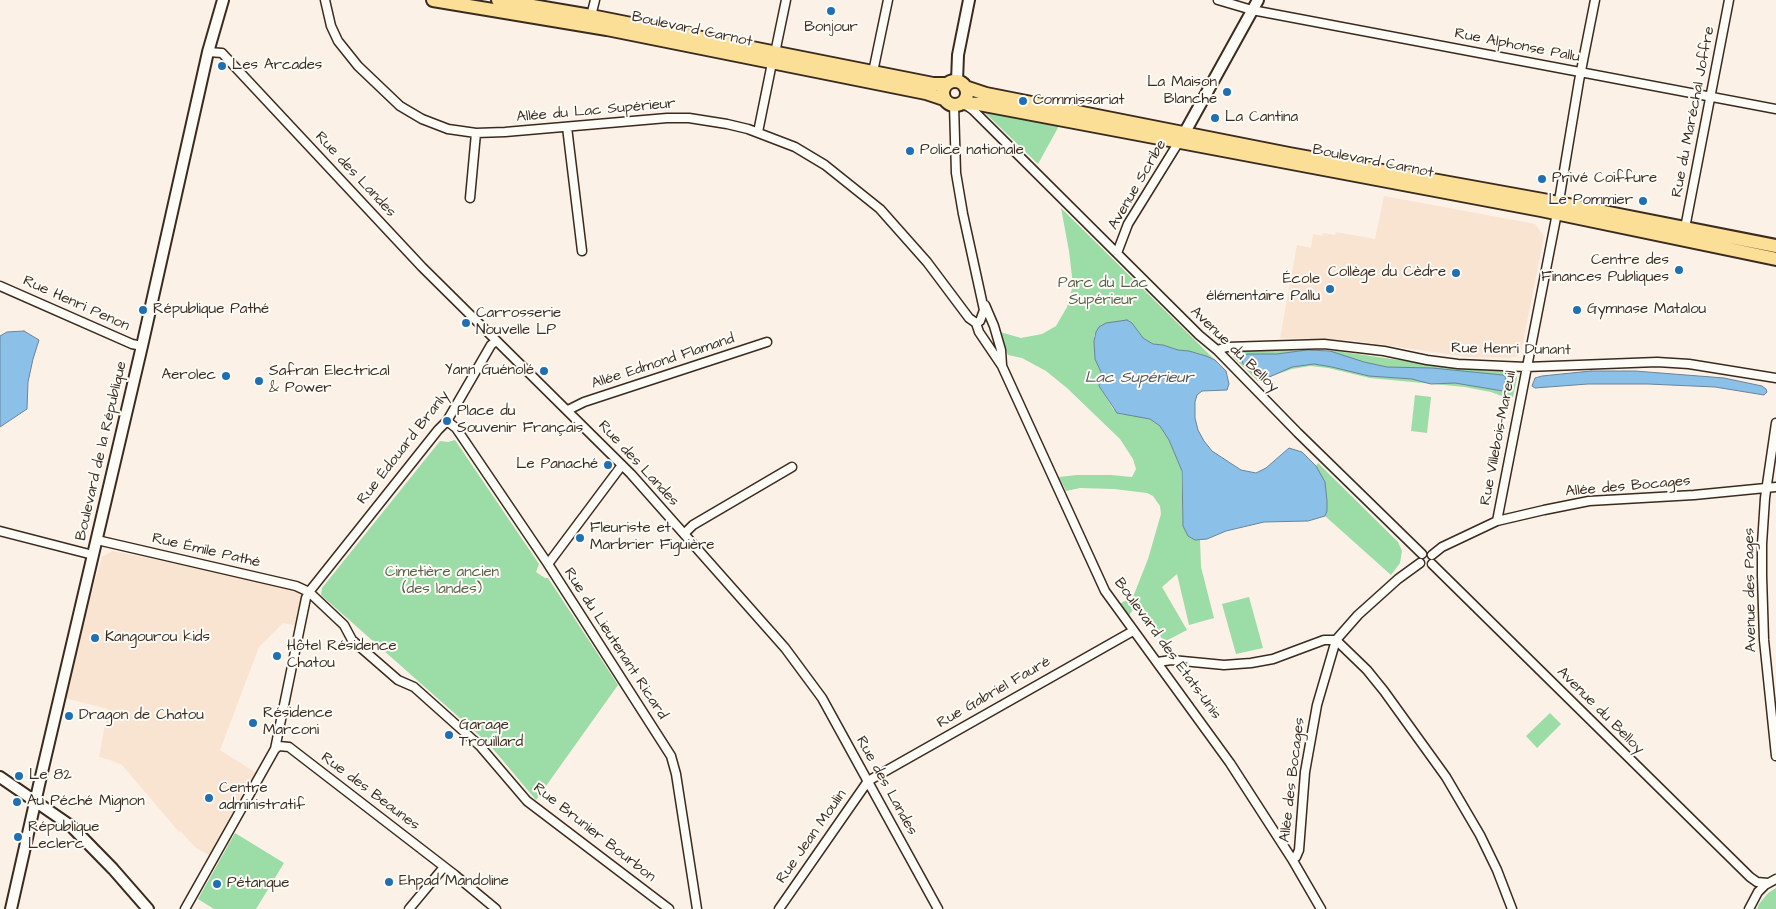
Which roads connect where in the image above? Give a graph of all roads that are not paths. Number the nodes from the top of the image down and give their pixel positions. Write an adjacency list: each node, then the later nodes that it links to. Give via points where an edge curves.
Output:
1 (223, 0): 14 (street, Boulevard de la République)
2 (325, 0): 24 (street, Allée du Lac Supérieur, via 338,41 388,96 410,113 434,124)
3 (435, 0): 13 (main road, Boulevard Carnot)
4 (498, 0): 13 (main road)
5 (595, 0): 13 (street)
6 (786, 0): 15 (street)
7 (888, 0): 16 (street)
8 (970, 0): 18 (street, via 958,55)
9 (1218, 0): 12 (street, Rue Alphonse Pallu)
10 (1596, 0): 17 (street, Rue Villebois-Mareuil)
11 (1729, 0): 19 (street, Rue du Maréchal Joffre)
12 (1258, 3): 17 (street, Rue Alphonse Pallu); 25 (street)
13 (590, 21): 15 (main road, Boulevard Carnot)
14 (208, 52): 37 (street, Rue des Landes, via 222,53 422,267); 39 (street, Boulevard de la République)
15 (774, 58): 16 (main road, Boulevard Carnot); 20 (main road, Boulevard Carnot); 23 (street)
16 (873, 72): 18 (main road, Boulevard Carnot, via 933,84)
17 (1581, 72): 19 (street, Rue Alphonse Pallu); 27 (street, Rue Villebois-Mareuil)
18 (956, 84): 20 (main road, via 967,94); 20 (main road, via 942,91); 25 (main road, Boulevard Carnot, via 981,93)
19 (1712, 97): 21 (street, Rue Alphonse Pallu); 28 (street, Rue du Maréchal Joffre)
20 (956, 102): 25 (main road, Boulevard Carnot); 31 (street, Avenue du Belloy, via 973,110); 34 (street, Boulevard des États-Unis, via 956,173 970,250)
21 (1776, 109)
22 (567, 127): 23 (street, Allée du Lac Supérieur, via 689,118); 24 (street, Allée du Lac Supérieur); 30 (street)
23 (758, 132): 35 (street, Allée du Lac Supérieur, via 807,154 868,199 927,262 970,318)
24 (476, 133): 26 (street)
25 (1182, 137): 27 (main road, Boulevard Carnot); 31 (street, Avenue Scribe, via 1128,224)
26 (470, 198)
27 (1558, 208): 28 (main road, Boulevard Carnot); 32 (main road, Boulevard Carnot); 42 (street, Rue Villebois-Mareuil)
28 (1685, 228): 29 (main road, Boulevard Carnot)
29 (1776, 246)
30 (582, 251)
31 (1117, 253): 40 (street, Avenue du Belloy)
32 (1776, 259)
33 (0, 286): 39 (street, Rue Henri Penon)
34 (983, 298): 35 (street, Boulevard des États-Unis, via 984,310); 36 (street, Boulevard des États-Unis)
35 (978, 322): 36 (street, via 991,321); 41 (street, Boulevard des États-Unis, via 979,332)
36 (994, 326): 41 (street, Boulevard des États-Unis)
37 (496, 341): 44 (street, Rue des Landes); 45 (street, Rue Édouard Branly)
38 (767, 342): 44 (street, Allée Edmond Flamand)
39 (142, 346): 54 (street, Boulevard de la République)
40 (1217, 350): 42 (street, Rue Henri Dunant, via 1324,344 1458,364); 57 (street, Avenue du Belloy)
41 (1002, 366): 61 (street, Boulevard des États-Unis, via 1105,592)
42 (1526, 367): 43 (street, Rue Henri Dunant, via 1657,362); 51 (street, Rue Villebois-Mareuil)
43 (1776, 378)
44 (568, 410): 47 (street, Rue des Landes)
45 (447, 421): 58 (street, Rue du Lieutenant Ricard, via 456,428); 60 (street, Rue Édouard Branly)
46 (1776, 423): 50 (street, Avenue des Pages)
47 (622, 466): 53 (street, Rue des Landes); 58 (street)
48 (792, 467): 53 (street, via 693,525)
49 (1776, 486): 50 (street, Allée des Bocages)
50 (1766, 488): 51 (street, Allée des Bocages, via 1589,501); 65 (street, Avenue des Pages, via 1762,606)
51 (1497, 520): 56 (street, Allée des Bocages)
52 (0, 531): 55 (street)
53 (684, 534): 67 (street, Rue des Landes, via 805,673)
54 (96, 540): 55 (street, Boulevard de la République); 60 (street, Rue Émile Pathé, via 296,586)
55 (93, 555): 68 (street, Boulevard de la République)
56 (1432, 555): 57 (street, via 1427,552); 59 (street)
57 (1421, 559): 59 (street, via 1426,566); 62 (street, Allée des Bocages, via 1364,609)
58 (548, 564): 81 (street, Rue du Lieutenant Ricard, via 671,756)
59 (1432, 564): 71 (street, Avenue du Belloy)
60 (309, 592): 64 (street); 80 (street, Rue Brunier Bourbon, via 344,624 352,640 398,680 414,687 480,746 527,801)
61 (1133, 631): 63 (street, Boulevard des États-Unis); 67 (street, Rue Gabriel Fauré)
62 (1336, 640): 63 (street, via 1324,640 1251,663); 69 (street, Allée des Bocages, via 1317,705 1305,772 1299,850); 85 (street, via 1384,691 1446,777 1497,870)
63 (1157, 662): 69 (street, Boulevard des États-Unis, via 1230,763)
64 (275, 749): 70 (street, Rue des Beaunes, via 288,747); 77 (street)
65 (1776, 756)
66 (0, 777): 68 (street)
67 (868, 781): 82 (street, Rue Jean Moulin); 83 (street, Rue des Landes)
68 (35, 800): 75 (street, Boulevard de la République); 76 (street, via 77,832)
69 (1292, 859): 84 (street, Boulevard des États-Unis)
70 (444, 867): 78 (street); 79 (street, Rue des Beaunes)
71 (1750, 877): 73 (street); 74 (street)
72 (1776, 879): 73 (street)
73 (1768, 883): 74 (street)
74 (1755, 896): 86 (street)
75 (11, 909)
76 (148, 909)
77 (185, 909)
78 (409, 909)
79 (496, 909)
80 (669, 909)
81 (697, 909)
82 (779, 909)
83 (938, 909)
84 (1321, 909)
85 (1512, 909)
86 (1749, 909)

